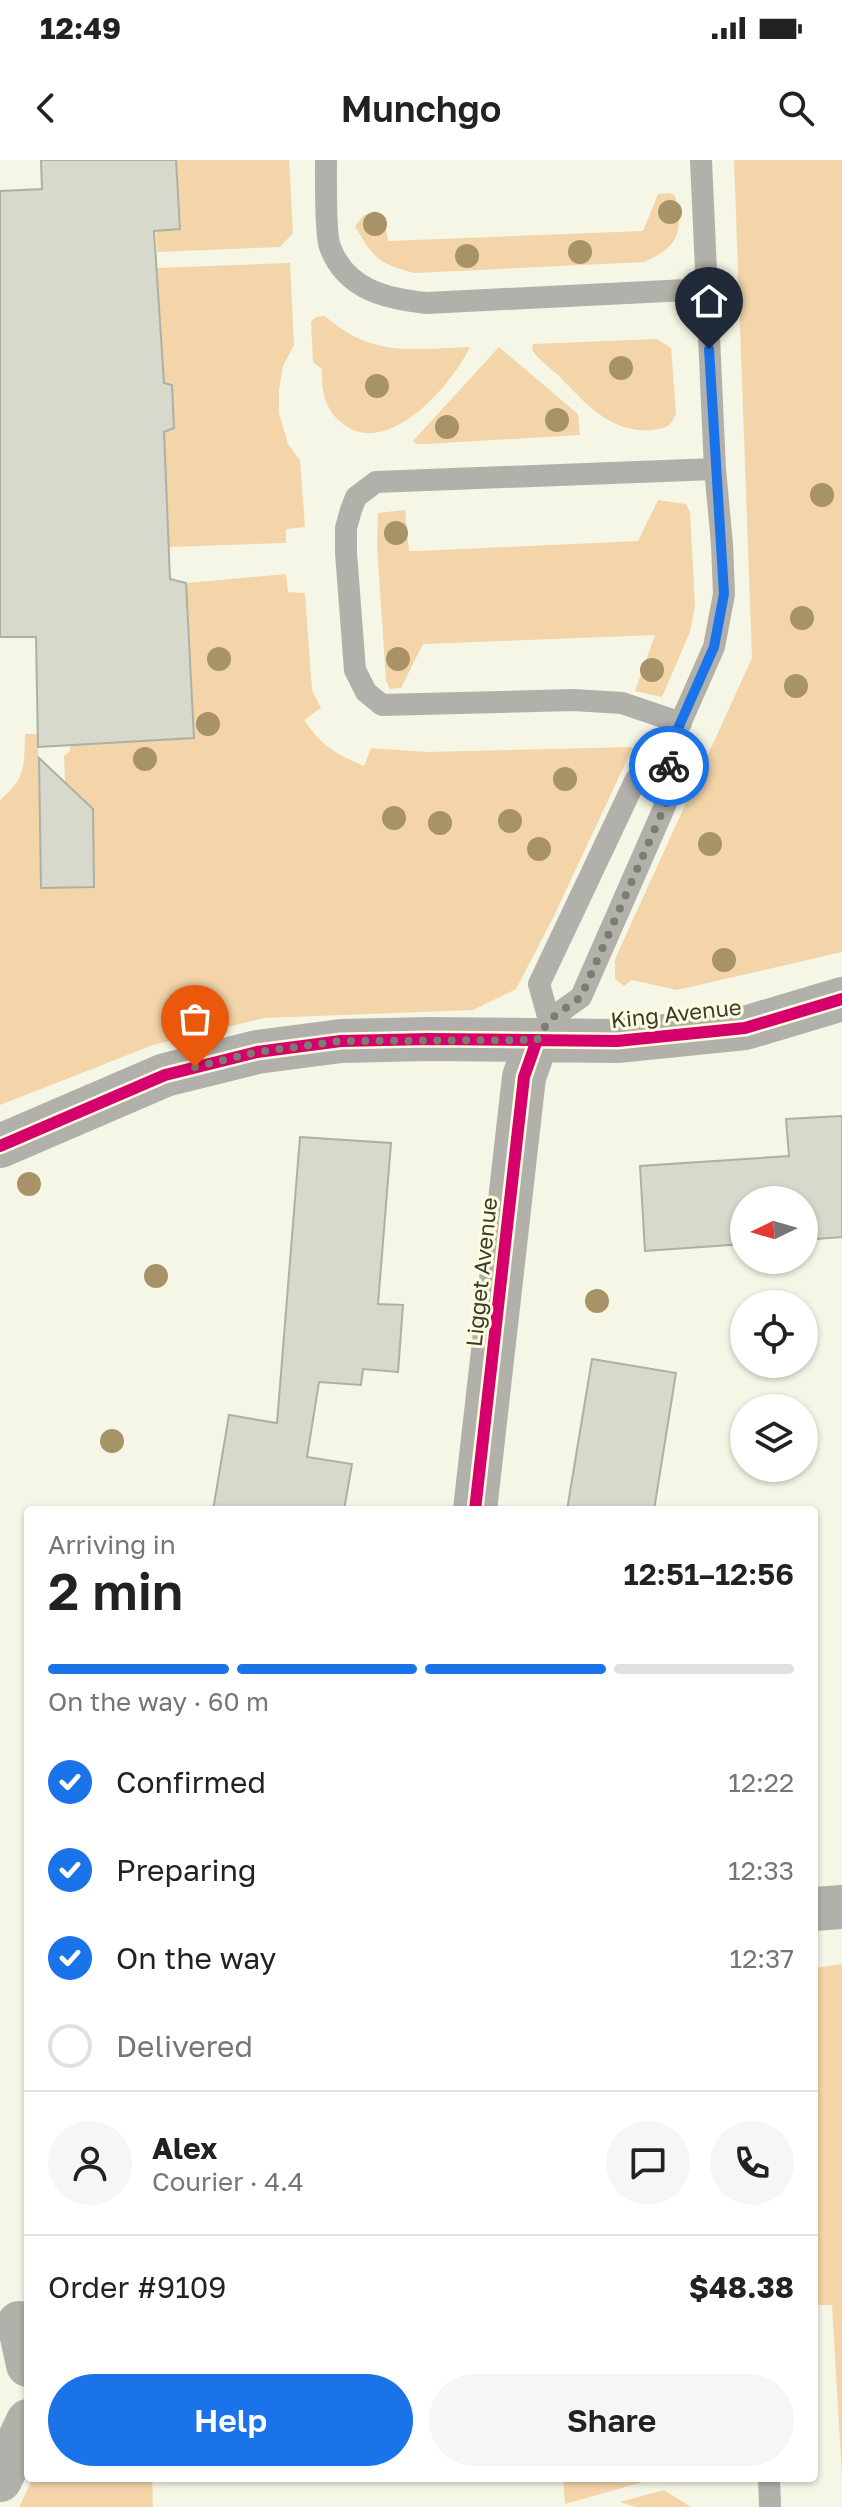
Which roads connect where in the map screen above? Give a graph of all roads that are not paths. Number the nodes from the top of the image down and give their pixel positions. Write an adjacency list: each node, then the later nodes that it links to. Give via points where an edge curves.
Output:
1 (326, 160): 3 (lane, via 329,246 345,271 367,290 392,299 427,303)
2 (701, 160): 3 (lane)
3 (707, 289): 4 (lane)
4 (715, 469): 5 (lane, via 724,594 714,647); 5 (lane, via 376,482 356,497 346,528 355,670 366,692 382,705 573,700 622,703)
5 (681, 723): 6 (lane)
6 (668, 751): 8 (lane, via 671,792 581,997); 8 (lane, via 636,779 539,984)
7 (842, 999): 8 (street, King Avenue, via 745,1028 617,1041)
8 (543, 1030): 9 (street, King Avenue, via 341,1041 257,1052 165,1075); 10 (street, Ligget Avenue, via 524,1077)
9 (0, 1146)
10 (475, 1506)
11 (842, 1907): 12 (street)
12 (818, 1909)
13 (16, 2323): 14 (street)
14 (24, 2351)
15 (24, 2429): 16 (street)
16 (0, 2480)
17 (769, 2482): 18 (lane)
18 (770, 2505)

